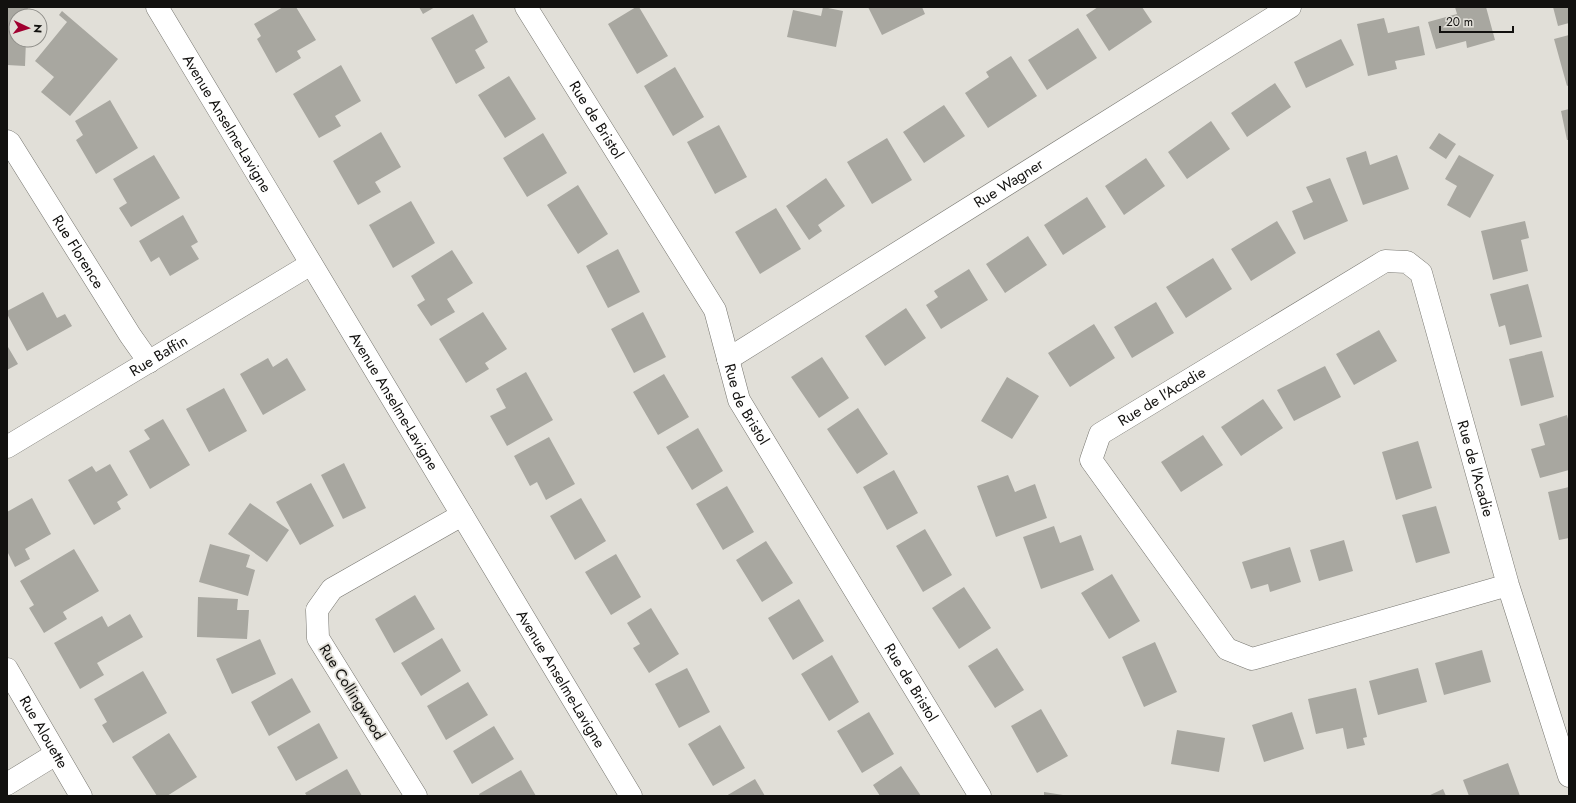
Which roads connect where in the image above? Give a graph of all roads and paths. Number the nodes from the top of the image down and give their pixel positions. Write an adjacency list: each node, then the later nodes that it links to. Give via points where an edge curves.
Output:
1 (157, 7): 5 (street, Avenue Anselme-Lavigne)
2 (526, 7): 6 (street, Rue de Bristol, via 715,310)
3 (1290, 7): 6 (street, Rue Wagner)
4 (7, 142): 7 (street, Rue Florence)
5 (311, 264): 7 (street, Rue Baffin); 9 (street, Avenue Anselme-Lavigne)
6 (728, 359): 18 (street, Rue de Bristol, via 739,400)
7 (149, 362): 8 (street, Rue Baffin)
8 (7, 447)
9 (462, 515): 16 (street, Rue Collingwood, via 332,589 317,610 318,638); 17 (street, Avenue Anselme-Lavigne)
10 (1508, 585): 10 (street, Rue de l'Acadie, via 1421,273 1407,262 1385,261 1100,434 1091,460 1227,649 1252,659); 13 (street, Rue de l'Acadie)
11 (7, 669): 12 (street, Rue Alouette)
12 (56, 754): 14 (street); 15 (street, Rue Alouette)
13 (1569, 776)
14 (7, 784)
15 (81, 796)
16 (416, 796)
17 (631, 796)
18 (980, 796)

